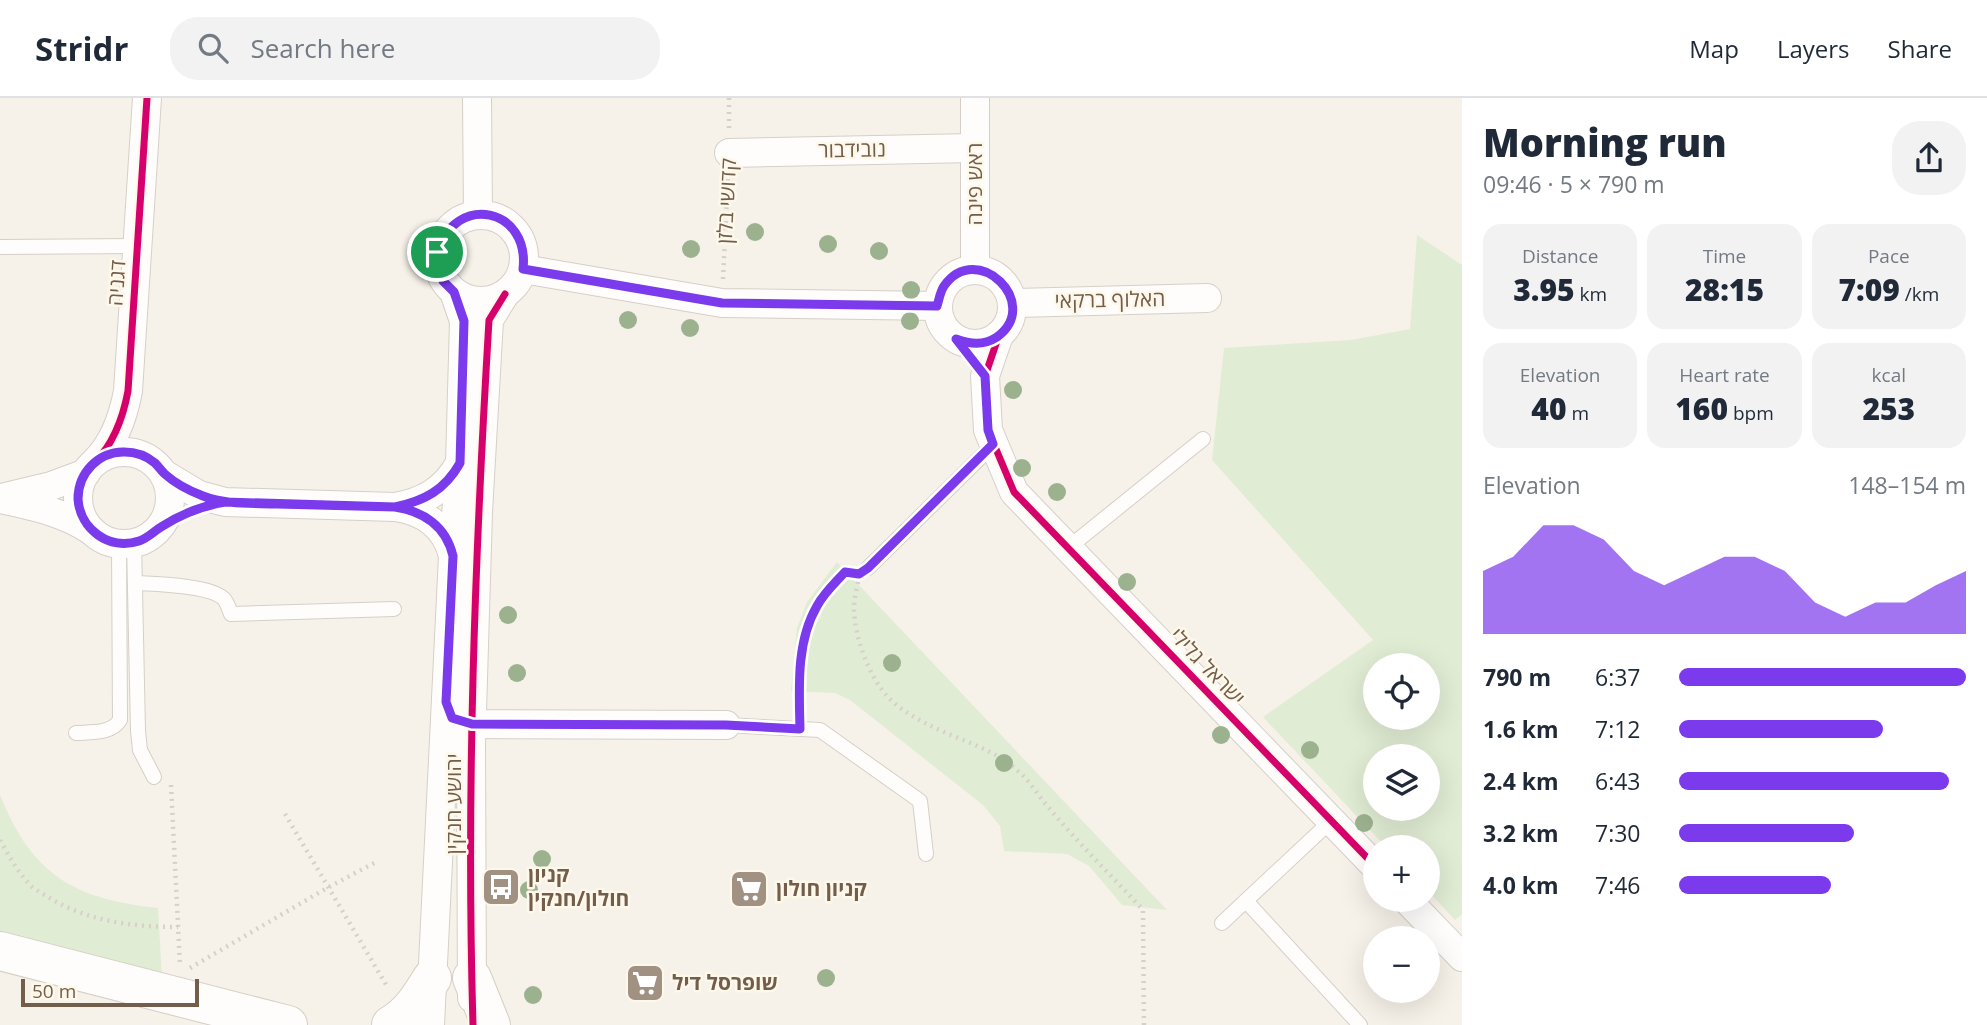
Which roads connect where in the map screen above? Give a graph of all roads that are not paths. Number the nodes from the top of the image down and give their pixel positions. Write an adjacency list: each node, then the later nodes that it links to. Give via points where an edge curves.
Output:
1 (147, 98): 7 (street, דגניה)
2 (477, 98): 6 (street)
3 (975, 98): 4 (street, ראש פינה)
4 (975, 148): 5 (street, נובידבור); 10 (street, ראש פינה)
5 (729, 153)
6 (478, 214): 9 (street, via 499,218 512,227 524,254); 11 (street, via 450,226 439,245 438,267)
7 (137, 246): 8 (lane); 19 (street, דגניה)
8 (0, 247)
9 (523, 269): 12 (street); 15 (street, via 722,303)
10 (975, 270): 14 (street, via 1000,280); 15 (street, via 951,278 942,288)
11 (454, 292): 12 (street, via 480,300); 22 (street, יהושע חנקין, via 464,321)
12 (505, 294): 37 (street, יהושע חנקין, via 489,320 478,512)
13 (1207, 298): 14 (street, האלוף ברקאי)
14 (1012, 303): 16 (street, via 1012,313)
15 (937, 306): 17 (street, via 939,319)
16 (999, 335): 17 (street, via 975,344); 18 (street)
17 (956, 339): 18 (street)
18 (985, 376): 21 (street)
19 (128, 391): 23 (street, דגניה, via 115,434); 24 (street, דגניה, via 139,437)
20 (1203, 439): 31 (lane)
21 (993, 444): 31 (street, ישראל גלילי, via 1014,492); 33 (lane)
22 (460, 463): 27 (street, דגניה, via 434,493); 32 (street, יהושע חנקין)
23 (91, 467): 24 (street, via 115,453 130,452); 25 (street, via 51,486); 29 (street, via 78,492 79,508)
24 (160, 469): 26 (street, דגניה, via 199,495); 28 (street, via 170,503)
25 (0, 498): 29 (street, via 51,511)
26 (225, 502): 27 (street, דגניה); 28 (street, דגניה, via 194,510)
27 (395, 507): 32 (street, דגניה, via 431,520 447,539)
28 (159, 528): 30 (street)
29 (93, 532): 30 (street, via 105,540)
30 (127, 543): 34 (lane); 39 (lane, via 120,720 108,730)
31 (1068, 548): 41 (street, ישראל גלילי)
32 (453, 556): 36 (street, יהושע חנקין)
33 (868, 568)
34 (135, 583): 35 (lane, via 210,592 223,598 231,614); 40 (lane, via 138,731 140,750)
35 (394, 609)
36 (446, 702): 37 (street, via 452,718); 49 (street, יהושע חנקין)
37 (478, 724): 38 (street); 50 (street, יהושע חנקין)
38 (726, 725): 43 (lane, via 820,730 920,801)
39 (76, 733)
40 (154, 777)
41 (1331, 821): 42 (street, ישראל גלילי); 44 (lane)
42 (1363, 854)
43 (926, 855)
44 (1246, 901): 46 (lane); 55 (lane)
45 (1419, 912): 48 (street)
46 (1222, 923)
47 (0, 951): 52 (main road, via 180,986)
48 (1462, 957)
49 (432, 978): 51 (main road)
50 (472, 978): 53 (street, יהושע חנקין); 54 (main road)
51 (409, 1022)
52 (288, 1025)
53 (473, 1025)
54 (491, 1025)
55 (1360, 1025)

